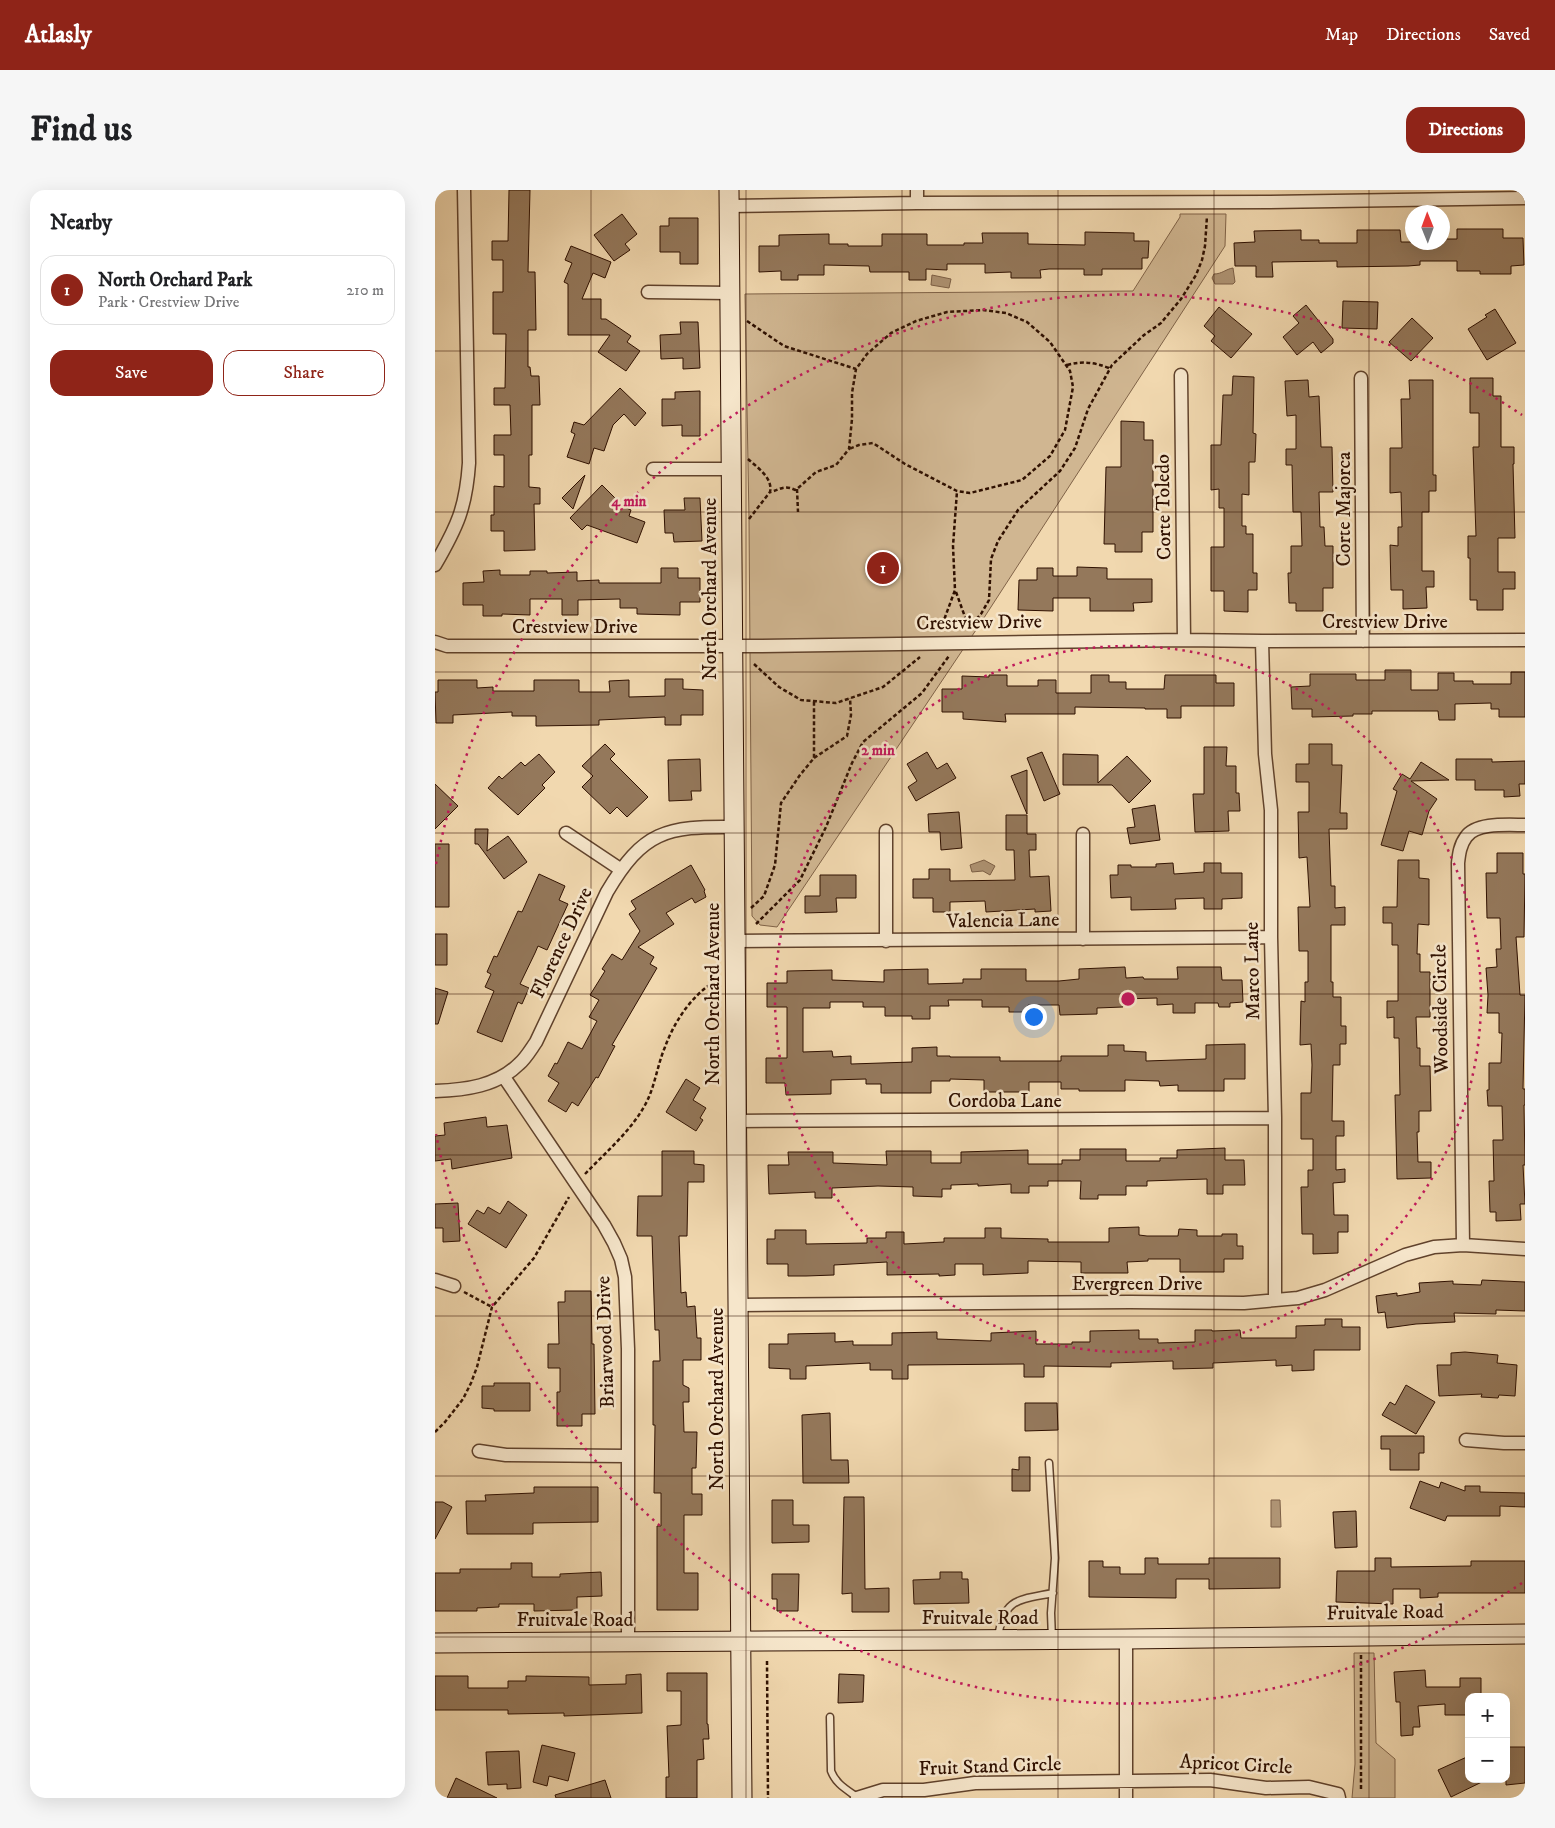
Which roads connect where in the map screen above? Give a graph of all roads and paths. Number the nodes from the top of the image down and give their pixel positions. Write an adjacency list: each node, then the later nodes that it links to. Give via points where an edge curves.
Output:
1 (465, 190): 25 (street, via 469,463 463,509 455,531)
2 (1409, 195): 6 (street); 7 (street)
3 (917, 196): 4 (street); 5 (street)
4 (1103, 196): 7 (street)
5 (729, 198): 9 (street, North Orchard Avenue)
6 (1525, 198)
7 (1207, 202): 13 (path, via 1207,232 1196,275 1161,323)
8 (648, 292): 9 (street)
9 (730, 293): 18 (street, North Orchard Avenue)
10 (747, 321): 12 (path, via 784,346)
11 (1067, 365): 12 (path, via 1050,342 1027,322 1006,313 983,310 947,312 916,321 891,333 867,354); 13 (path, via 1093,362); 21 (path, via 1073,386 1070,410 1065,430 1050,456 1022,480 970,493)
12 (856, 369): 16 (path)
13 (1109, 369): 27 (path, via 1089,409 1075,448 1060,471 1018,510 998,540 991,559 989,600)
14 (1181, 375): 28 (street, Corte Toledo)
15 (1361, 378): 31 (street, Corte Majorca)
16 (849, 449): 20 (path, via 836,465 816,472); 21 (path, via 873,443)
17 (747, 458): 22 (path, via 769,480)
18 (732, 469): 19 (street); 35 (street, North Orchard Avenue)
19 (653, 470)
20 (797, 489): 22 (path, via 782,487); 23 (path)
21 (957, 491): 26 (path, via 953,546)
22 (770, 492): 24 (path)
23 (798, 512)
24 (749, 519)
25 (435, 565)
26 (955, 590): 27 (path); 33 (path)
27 (969, 628): 34 (path)
28 (1184, 640): 30 (street, Crestview Drive); 34 (street, Crestview Drive)
29 (1525, 640): 31 (street, Crestview Drive)
30 (1262, 641): 31 (street, Crestview Drive); 48 (street, Marco Lane, via 1265,754 1271,810)
31 (1363, 641)
32 (435, 642): 35 (street, Crestview Drive, via 447,646)
33 (935, 642): 34 (street, Crestview Drive); 35 (street, Crestview Drive); 37 (path, via 883,687)
34 (959, 642): 46 (path, via 922,693 863,742 800,880)
35 (732, 646): 41 (street, North Orchard Avenue)
36 (755, 664): 38 (path, via 779,686 801,700)
37 (850, 698): 38 (path, via 836,703); 39 (path, via 847,736)
38 (814, 701): 39 (path)
39 (814, 758): 47 (path, via 781,803 775,864 765,896)
40 (1525, 825): 55 (street, Woodside Circle, via 1477,828 1467,835 1459,855)
41 (734, 826): 45 (street, Florence Drive, via 674,829 639,848); 47 (street, North Orchard Avenue)
42 (886, 832): 50 (street)
43 (566, 833): 45 (street)
44 (1083, 834): 49 (street)
45 (621, 869): 51 (street, Florence Drive, via 536,1042)
46 (756, 924)
47 (735, 932): 50 (street, Valencia Lane); 54 (street, North Orchard Avenue)
48 (1271, 937): 49 (street, Valencia Lane); 53 (street, Marco Lane)
49 (1083, 939): 50 (street, Valencia Lane)
50 (886, 941)
51 (504, 1077): 52 (street, Florence Drive, via 476,1087); 65 (street, Briarwood Drive, via 604,1225 621,1259 625,1277 628,1349)
52 (435, 1091)
53 (1275, 1118): 54 (street, Cordoba Lane); 59 (street, Marco Lane)
54 (737, 1121): 60 (street, North Orchard Avenue)
55 (1463, 1245): 56 (street, Evergreen Drive); 59 (street, Evergreen Drive, via 1405,1255 1325,1290 1298,1298)
56 (1525, 1249)
57 (435, 1280): 58 (street)
58 (454, 1286): 61 (path)
59 (1275, 1300): 60 (street, Evergreen Drive, via 1244,1303)
60 (739, 1305): 72 (street, North Orchard Avenue)
61 (492, 1308)
62 (1466, 1440): 63 (street)
63 (1525, 1443)
64 (479, 1451): 65 (street, via 506,1455)
65 (627, 1456): 73 (street, Briarwood Drive)
66 (1049, 1463): 67 (lane, via 1055,1529)
67 (1053, 1593): 69 (lane, via 1019,1601 1007,1609 1001,1619); 70 (lane)
68 (1525, 1634): 71 (street, Fruitvale Road)
69 (997, 1640): 70 (street, Fruitvale Road); 72 (street, Fruitvale Road)
70 (1052, 1640): 71 (street, Fruitvale Road)
71 (1125, 1640): 78 (street)
72 (741, 1641): 73 (street, Fruitvale Road); 81 (street, North Orchard Avenue)
73 (628, 1642): 74 (street, Fruitvale Road)
74 (435, 1643)
75 (1361, 1656): 79 (path)
76 (767, 1661): 82 (path)
77 (830, 1717): 80 (lane, via 831,1771 838,1784)
78 (1126, 1782): 80 (street, Fruit Stand Circle, via 975,1783 924,1790 883,1790); 83 (street); 84 (street, Apricot Circle, via 1211,1780 1267,1788 1309,1786 1338,1794)
79 (1361, 1791)
80 (857, 1797)
81 (742, 1798)
82 (768, 1798)
83 (1126, 1798)
84 (1339, 1798)

